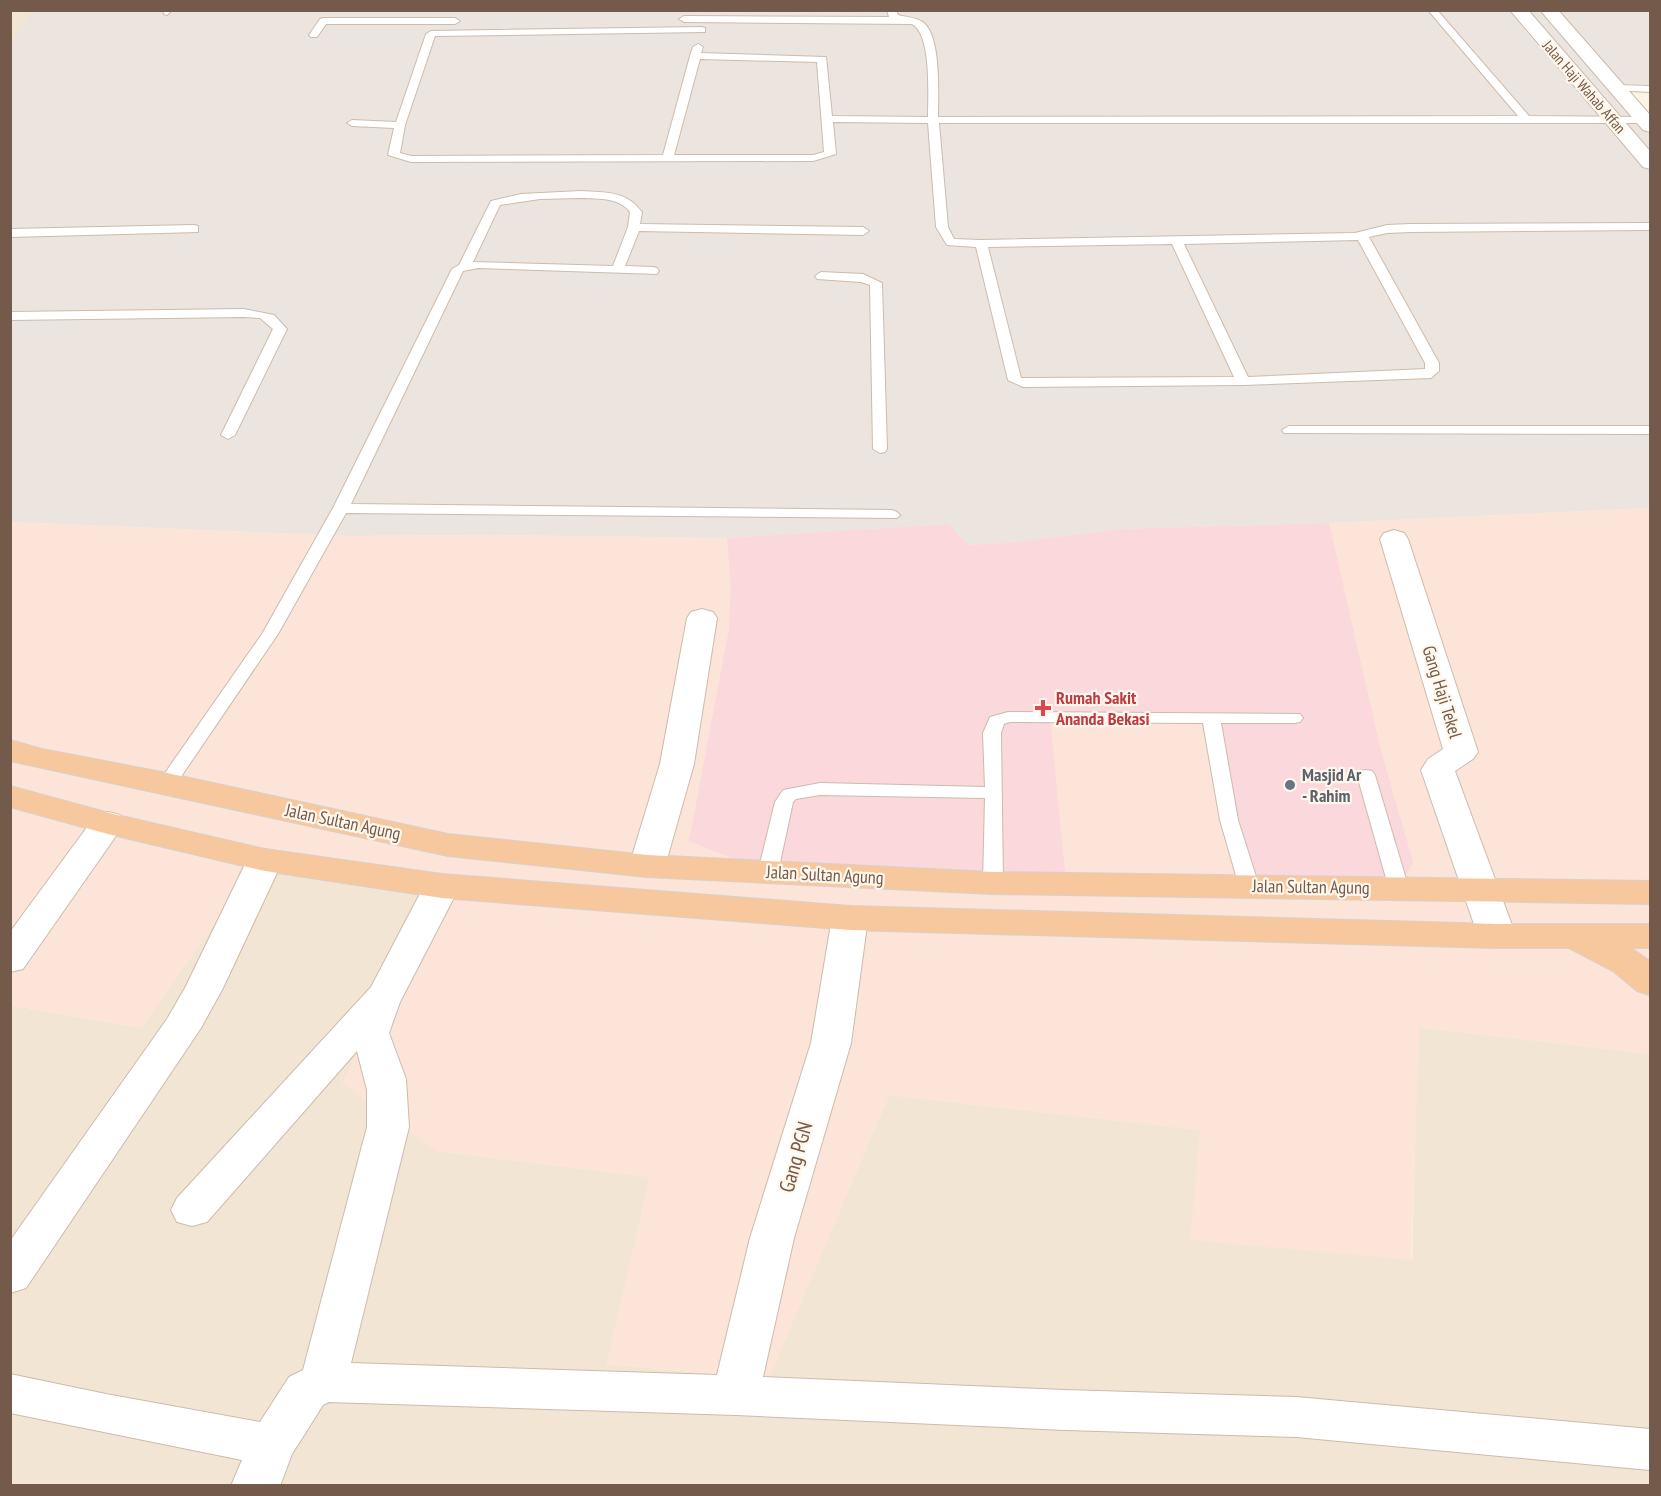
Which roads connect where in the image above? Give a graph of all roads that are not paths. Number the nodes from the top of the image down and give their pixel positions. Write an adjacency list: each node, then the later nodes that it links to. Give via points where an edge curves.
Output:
1 (891, 10): 7 (lane)
2 (1432, 10): 15 (lane)
3 (1518, 10): 17 (street, Jalan Haji Wahab Affan)
4 (1548, 10): 12 (street, Jalan Haji Wahab Affan)
5 (706, 19): 6 (lane); 7 (lane); 9 (lane)
6 (660, 20)
7 (901, 20): 16 (lane, via 917,22 927,33)
8 (462, 21): 10 (lane, via 323,21)
9 (702, 30): 11 (lane); 20 (lane, via 434,33)
10 (314, 35)
11 (695, 56): 14 (lane, via 822,59); 21 (lane)
12 (1616, 88): 13 (lane); 19 (street, Jalan Haji Wahab Affan)
13 (1650, 89)
14 (827, 119): 16 (lane); 21 (lane, via 827,156)
15 (1526, 119): 16 (lane); 17 (lane)
16 (933, 120): 30 (lane, via 942,227 951,242)
17 (1612, 120): 19 (lane); 22 (street, Jalan Haji Wahab Affan)
18 (352, 123): 20 (lane)
19 (1647, 123)
20 (400, 124): 21 (lane, via 394,156 403,158)
21 (668, 158)
22 (1650, 163)
23 (634, 227): 26 (lane); 31 (lane, via 636,212 628,202 611,197 514,196 495,203); 32 (lane)
24 (1650, 227): 28 (lane, via 1410,228)
25 (194, 229): 27 (lane)
26 (862, 231)
27 (10, 232)
28 (1362, 236): 29 (lane); 36 (lane, via 1432,363 1432,371 1426,375 1376,378)
29 (1176, 240): 30 (lane); 36 (lane)
30 (981, 244): 36 (lane, via 1016,381)
31 (464, 267): 32 (lane, via 478,264); 41 (lane, via 458,269)
32 (618, 269): 33 (lane)
33 (653, 271)
34 (821, 276): 40 (lane, via 863,278 876,283)
35 (10, 316): 39 (lane, via 244,313 270,317 280,329)
36 (1243, 381)
37 (1289, 430): 38 (lane)
38 (1650, 430)
39 (228, 435)
40 (880, 449)
41 (340, 508): 42 (lane); 49 (lane, via 270,634)
42 (892, 515)
43 (1394, 539): 60 (street, Gang Haji Tekel, via 1461,752 1438,770)
44 (702, 618): 54 (street, via 677,764)
45 (1294, 718): 46 (lane)
46 (1211, 719): 50 (lane, via 1008,717 996,721 992,733); 58 (lane, via 1229,820)
47 (10, 750): 49 (highway, Jalan Sultan Agung)
48 (1366, 775): 59 (lane)
49 (167, 783): 54 (highway, Jalan Sultan Agung, via 448,845)
50 (994, 793): 55 (lane, via 820,789 790,794 784,802); 56 (lane)
51 (10, 796): 52 (highway)
52 (108, 824): 53 (highway); 66 (street)
53 (265, 860): 57 (highway); 70 (street, via 181,1029)
54 (647, 866): 55 (highway, Jalan Sultan Agung)
55 (768, 872): 56 (highway, Jalan Sultan Agung)
56 (993, 883): 58 (highway, Jalan Sultan Agung)
57 (442, 886): 62 (highway); 68 (street)
58 (1249, 886): 59 (highway, Jalan Sultan Agung)
59 (1399, 889): 60 (highway, Jalan Sultan Agung)
60 (1481, 892): 61 (highway, Jalan Sultan Agung); 64 (street, Gang Haji Tekel)
61 (1650, 892)
62 (850, 918): 64 (highway); 73 (street, Gang PGN, via 831,1043 772,1238)
63 (1573, 935): 64 (highway); 65 (highway); 67 (highway, via 1610,952)
64 (1497, 936)
65 (1650, 936)
66 (10, 960)
67 (1650, 982)
68 (386, 994): 69 (street); 71 (street, via 369,1034 389,1085 388,1127)
69 (192, 1210)
70 (10, 1276)
71 (323, 1382): 73 (street); 75 (street, via 306,1391)
72 (10, 1393): 75 (street, via 106,1414)
73 (736, 1395): 74 (street, via 1296,1417)
74 (1650, 1450)
75 (263, 1465)

